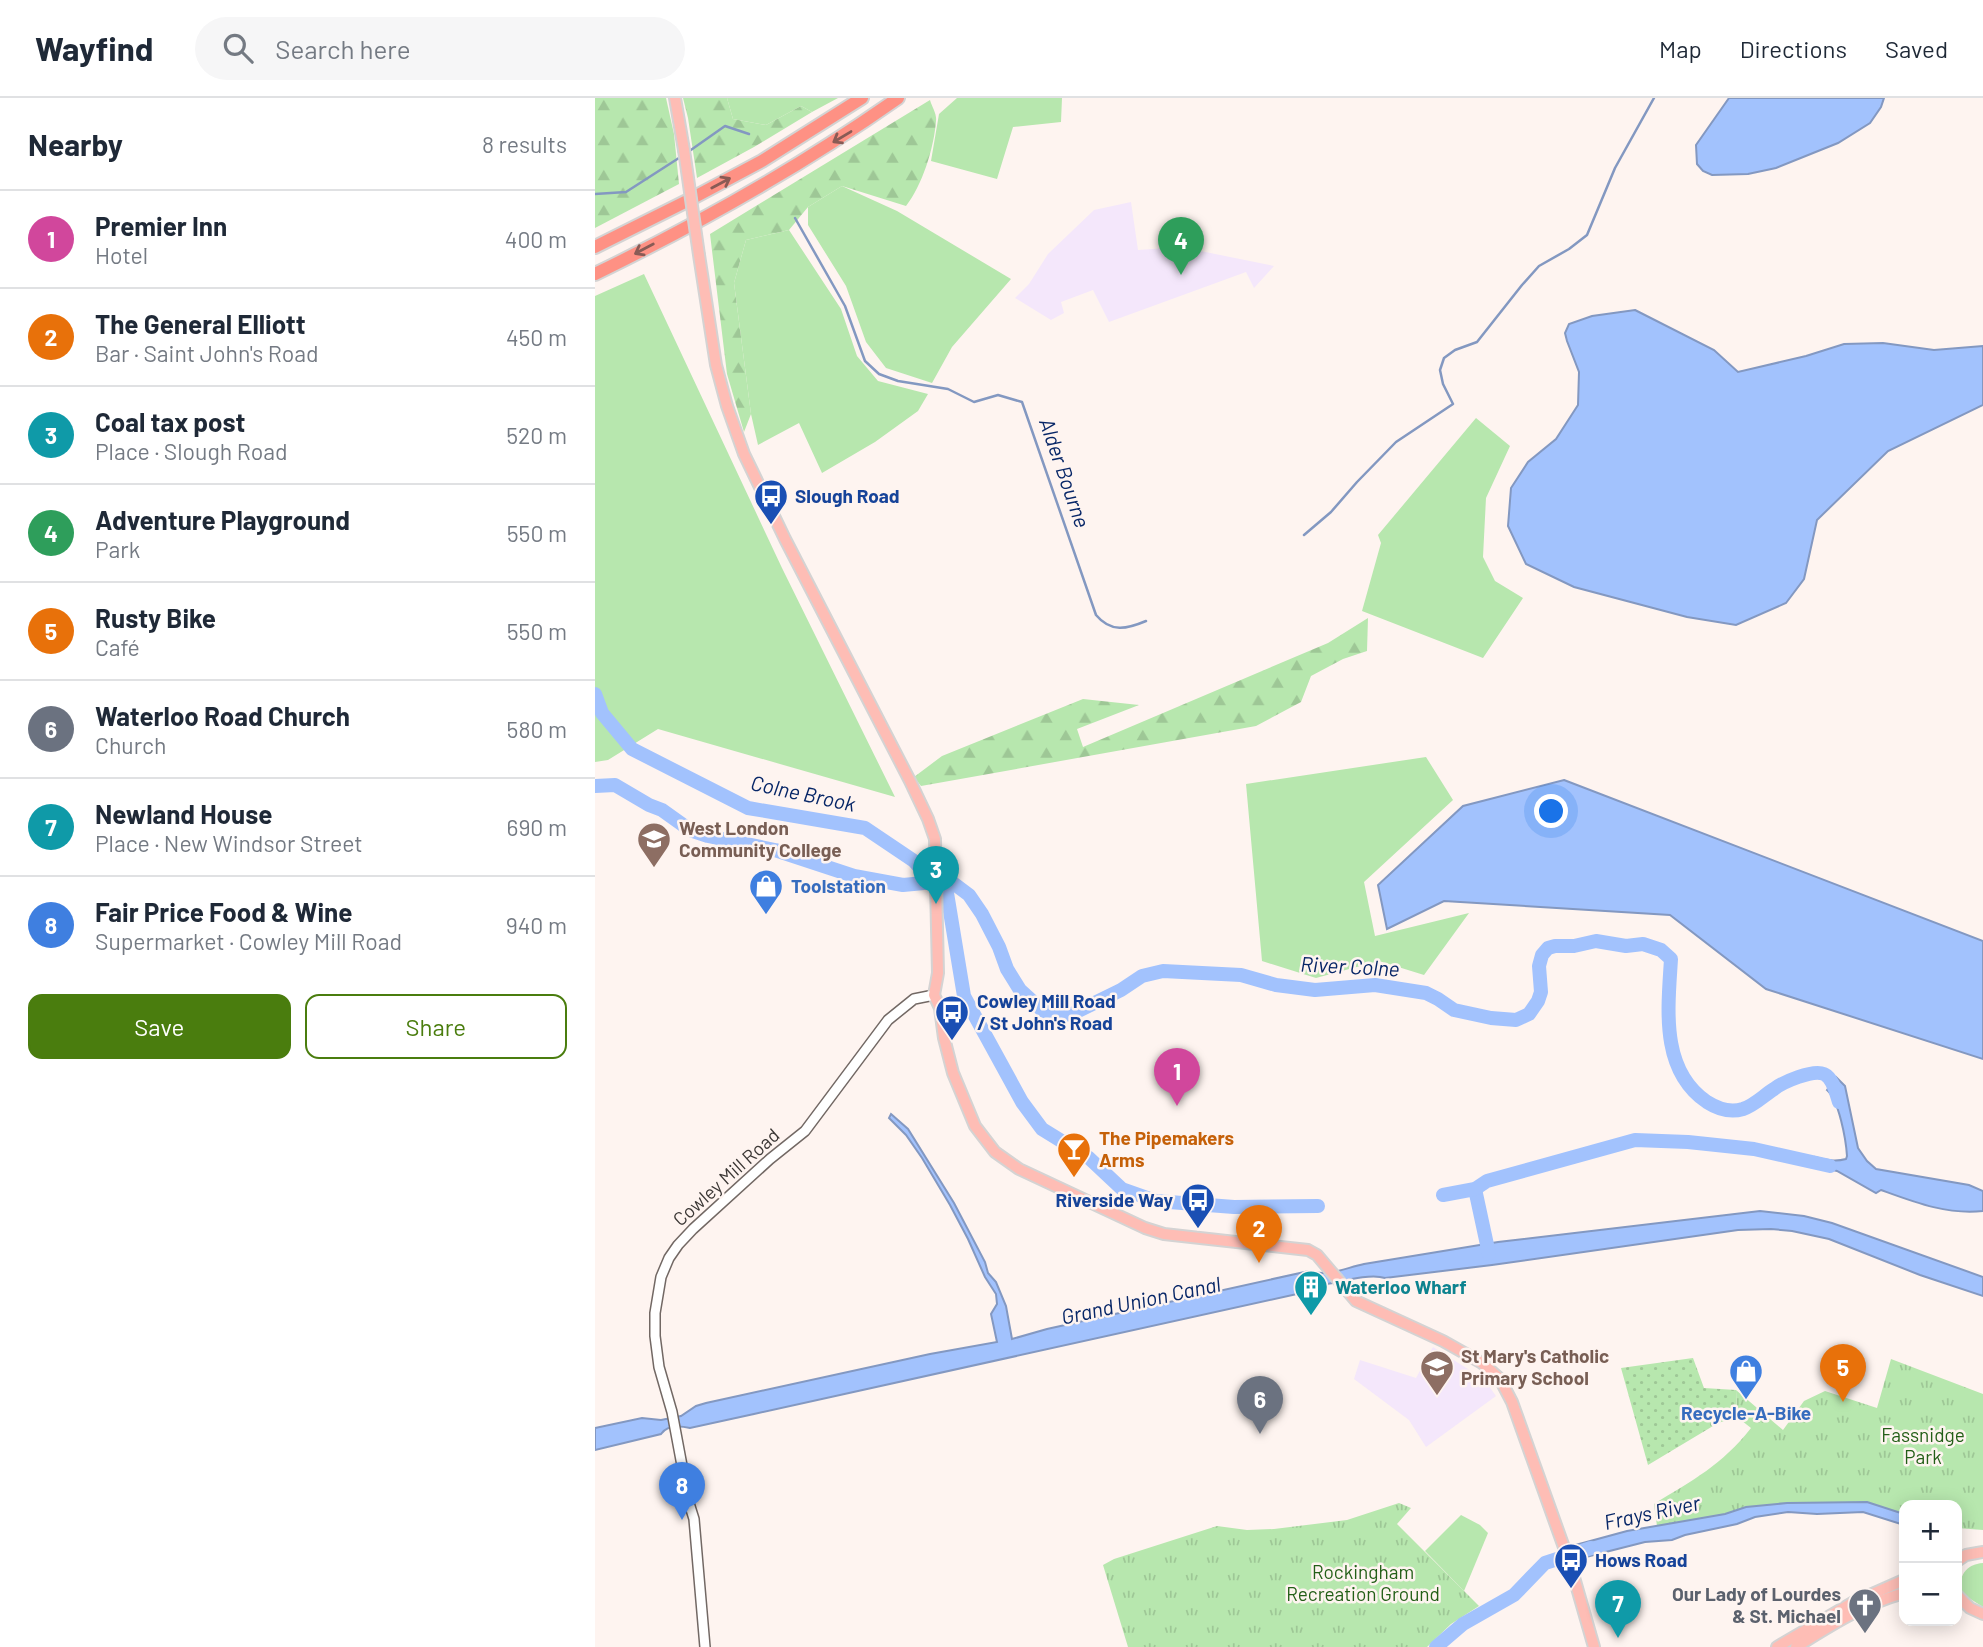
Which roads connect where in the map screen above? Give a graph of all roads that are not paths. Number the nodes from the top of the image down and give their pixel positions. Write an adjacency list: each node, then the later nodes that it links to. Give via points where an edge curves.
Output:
1 (675, 98): 6 (main road, bridge, via 716,365 727,406 779,527 879,719 935,839)
2 (862, 98): 4 (highway, one-way to 2, via 762,161)
3 (898, 98): 5 (highway, one-way to 5, via 759,187)
4 (595, 247)
5 (595, 274)
6 (935, 995): 15 (street, Cowley Mill Road, via 914,999 888,1020 805,1130 678,1245 661,1277 655,1324 659,1367 694,1519); 16 (main road, via 949,1057 975,1126 995,1152 1019,1169 1164,1234 1308,1250 1356,1301 1464,1352 1500,1379 1541,1478)
7 (1983, 1552): 8 (main road)
8 (1962, 1559)
9 (1899, 1582): 17 (main road, via 1852,1603)
10 (1899, 1595): 18 (main road, via 1844,1617)
11 (1962, 1600): 13 (main road)
12 (1962, 1604): 13 (main road)
13 (1970, 1608): 14 (main road)
14 (1983, 1615)
15 (705, 1647)
16 (1594, 1647)
17 (1777, 1647)
18 (1796, 1647)

